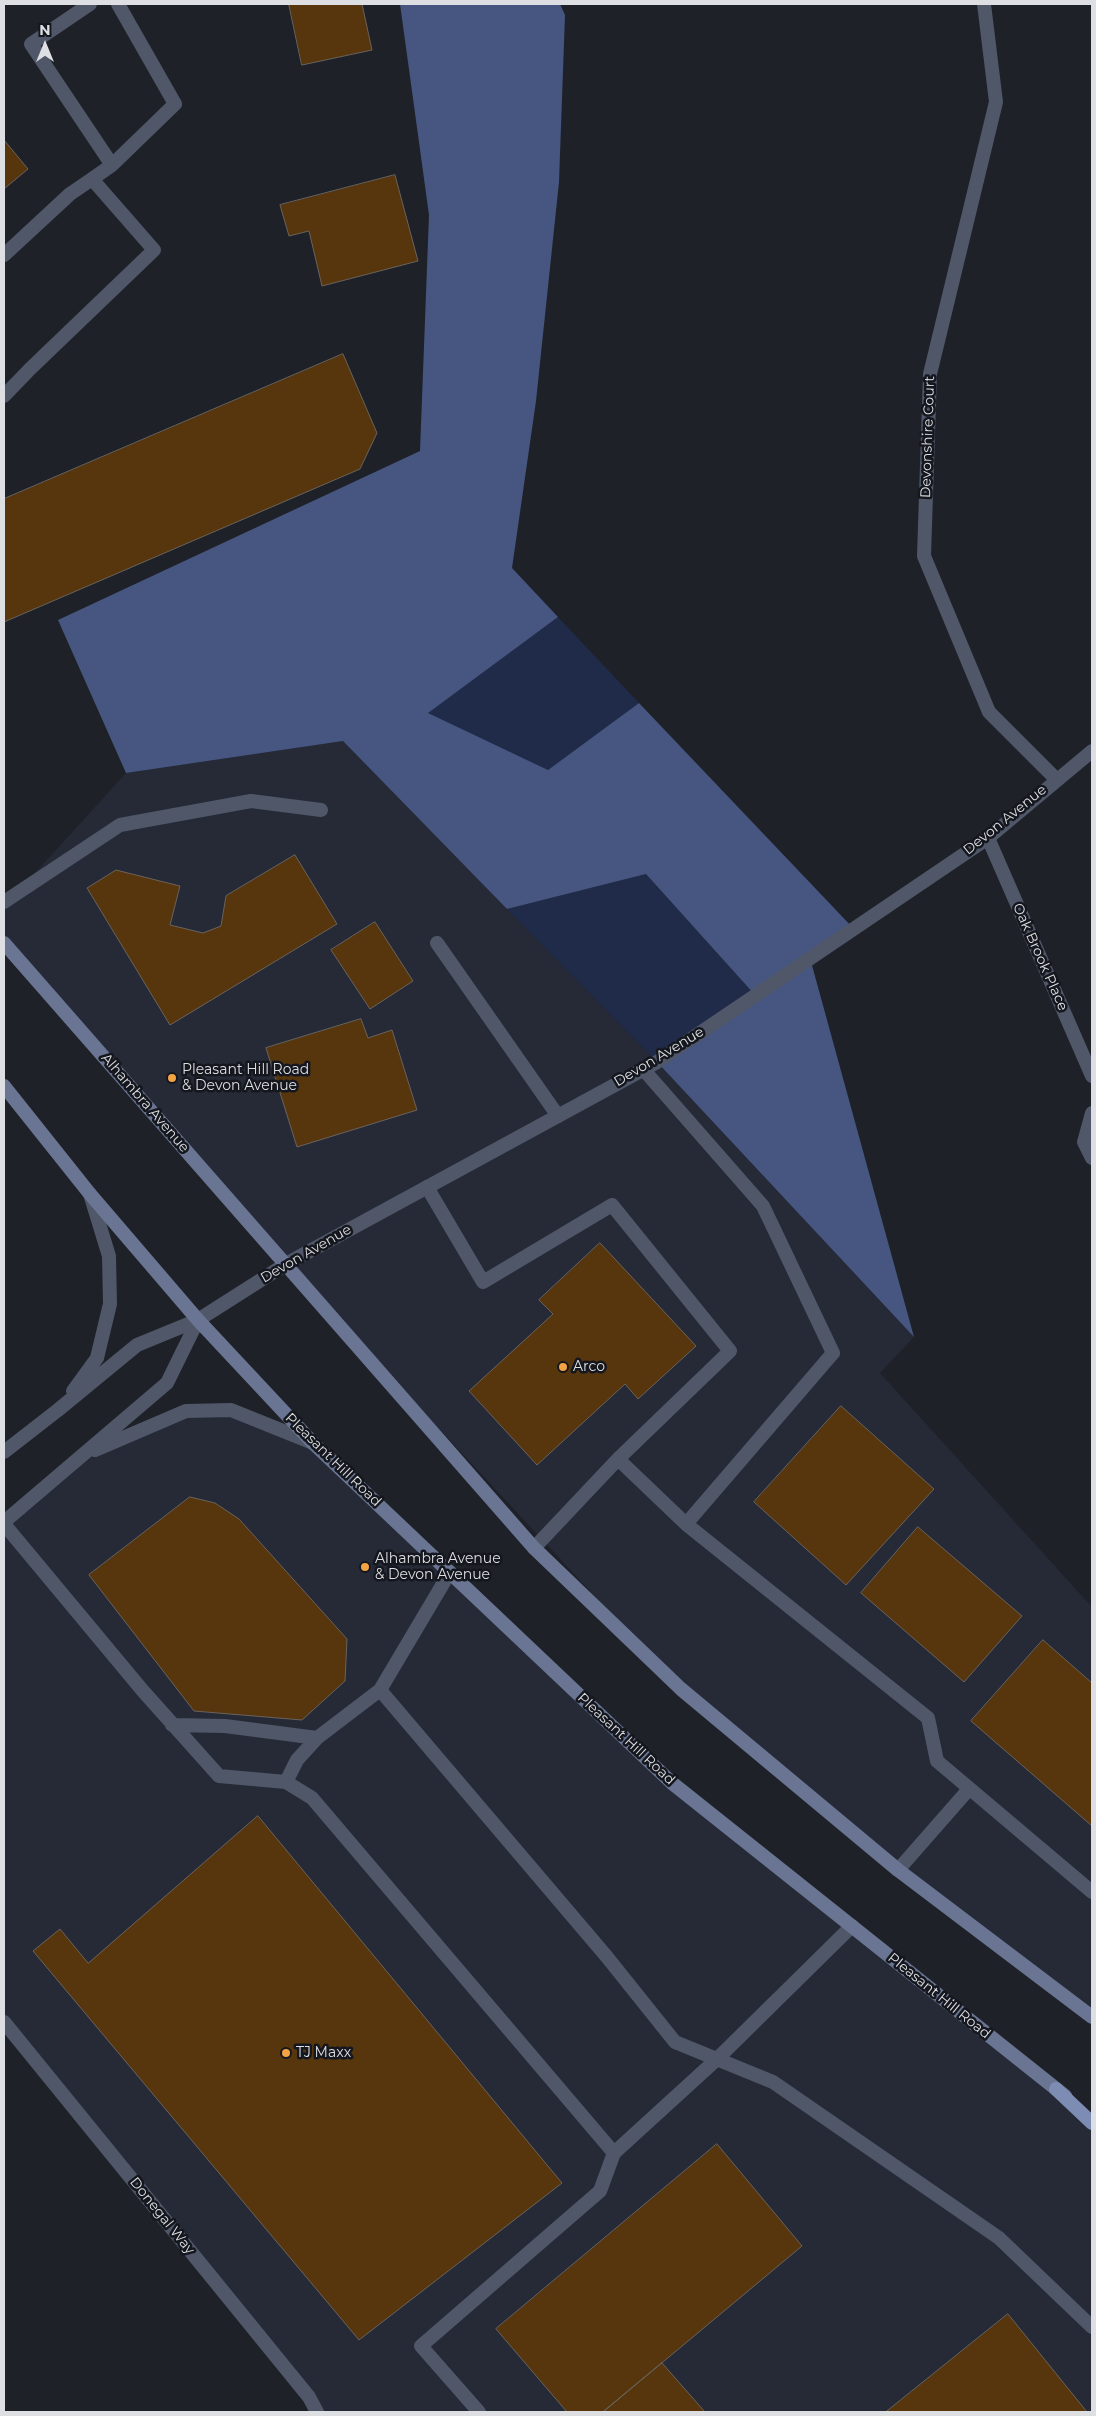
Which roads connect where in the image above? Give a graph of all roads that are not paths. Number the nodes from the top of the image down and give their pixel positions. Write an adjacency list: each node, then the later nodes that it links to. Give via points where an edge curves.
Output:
1 (90, 4): 4 (street, via 31,44)
2 (118, 4): 4 (street, via 176,104)
3 (984, 4): 9 (street, Devonshire Court, via 996,102 930,374 924,556 989,712)
4 (112, 165): 5 (street)
5 (92, 179): 6 (street, via 70,194); 7 (street, via 154,250)
6 (4, 255)
7 (4, 396)
8 (1092, 751): 9 (street, Devon Avenue)
9 (1056, 779): 11 (street, Devon Avenue)
10 (321, 810): 12 (street, via 251,801 120,825)
11 (988, 838): 15 (street, Devon Avenue); 16 (street, Oak Brook Place)
12 (4, 902)
13 (4, 942): 23 (main road, Alhambra Avenue)
14 (437, 943): 19 (street)
15 (643, 1068): 19 (street, Devon Avenue); 31 (street, via 762,1206 833,1354)
16 (1092, 1076)
17 (4, 1086): 22 (main road)
18 (1092, 1113): 20 (street, via 1084,1142)
19 (558, 1116): 21 (street, Devon Avenue)
20 (1092, 1158)
21 (427, 1187): 23 (street, Devon Avenue); 29 (street, via 483,1282 612,1205 730,1351)
22 (90, 1194): 24 (main road); 25 (street, Devon Avenue, via 109,1256 110,1304 98,1358)
23 (286, 1264): 24 (street, Devon Avenue); 32 (main road)
24 (198, 1320): 25 (street, Devon Avenue, via 137,1345); 26 (main road, Pleasant Hill Road); 28 (street, via 167,1383)
25 (58, 1410): 27 (street, Devon Avenue)
26 (313, 1443): 28 (street, via 231,1410 186,1411); 33 (main road, Pleasant Hill Road)
27 (4, 1452)
28 (83, 1455): 30 (street)
29 (618, 1459): 31 (street); 32 (street)
30 (4, 1523): 35 (street)
31 (686, 1524): 38 (street, via 928,1718 937,1762)
32 (534, 1548): 39 (main road, via 681,1689)
33 (450, 1572): 34 (street); 41 (main road, Pleasant Hill Road, via 672,1783)
34 (380, 1690): 36 (street); 44 (street, via 675,2042)
35 (172, 1725): 36 (street, via 225,1726); 37 (street, via 219,1776)
36 (318, 1738): 37 (street, via 297,1760)
37 (286, 1782): 48 (street, via 318,1804)
38 (969, 1789): 39 (street); 40 (street)
39 (898, 1870): 42 (main road)
40 (1092, 1892)
41 (852, 1926): 44 (street); 45 (main road, Pleasant Hill Road)
42 (1092, 2017)
43 (4, 2022): 50 (street, Donegal Way, via 309,2397)
44 (717, 2059): 48 (street); 49 (street, via 773,2082 999,2238)
45 (1056, 2089): 46 (main road, Pleasant Hill Road); 47 (main road)
46 (1092, 2115)
47 (1092, 2124)
48 (614, 2153): 51 (street, via 600,2191 421,2346)
49 (1092, 2327)
50 (317, 2412)
51 (479, 2412)

